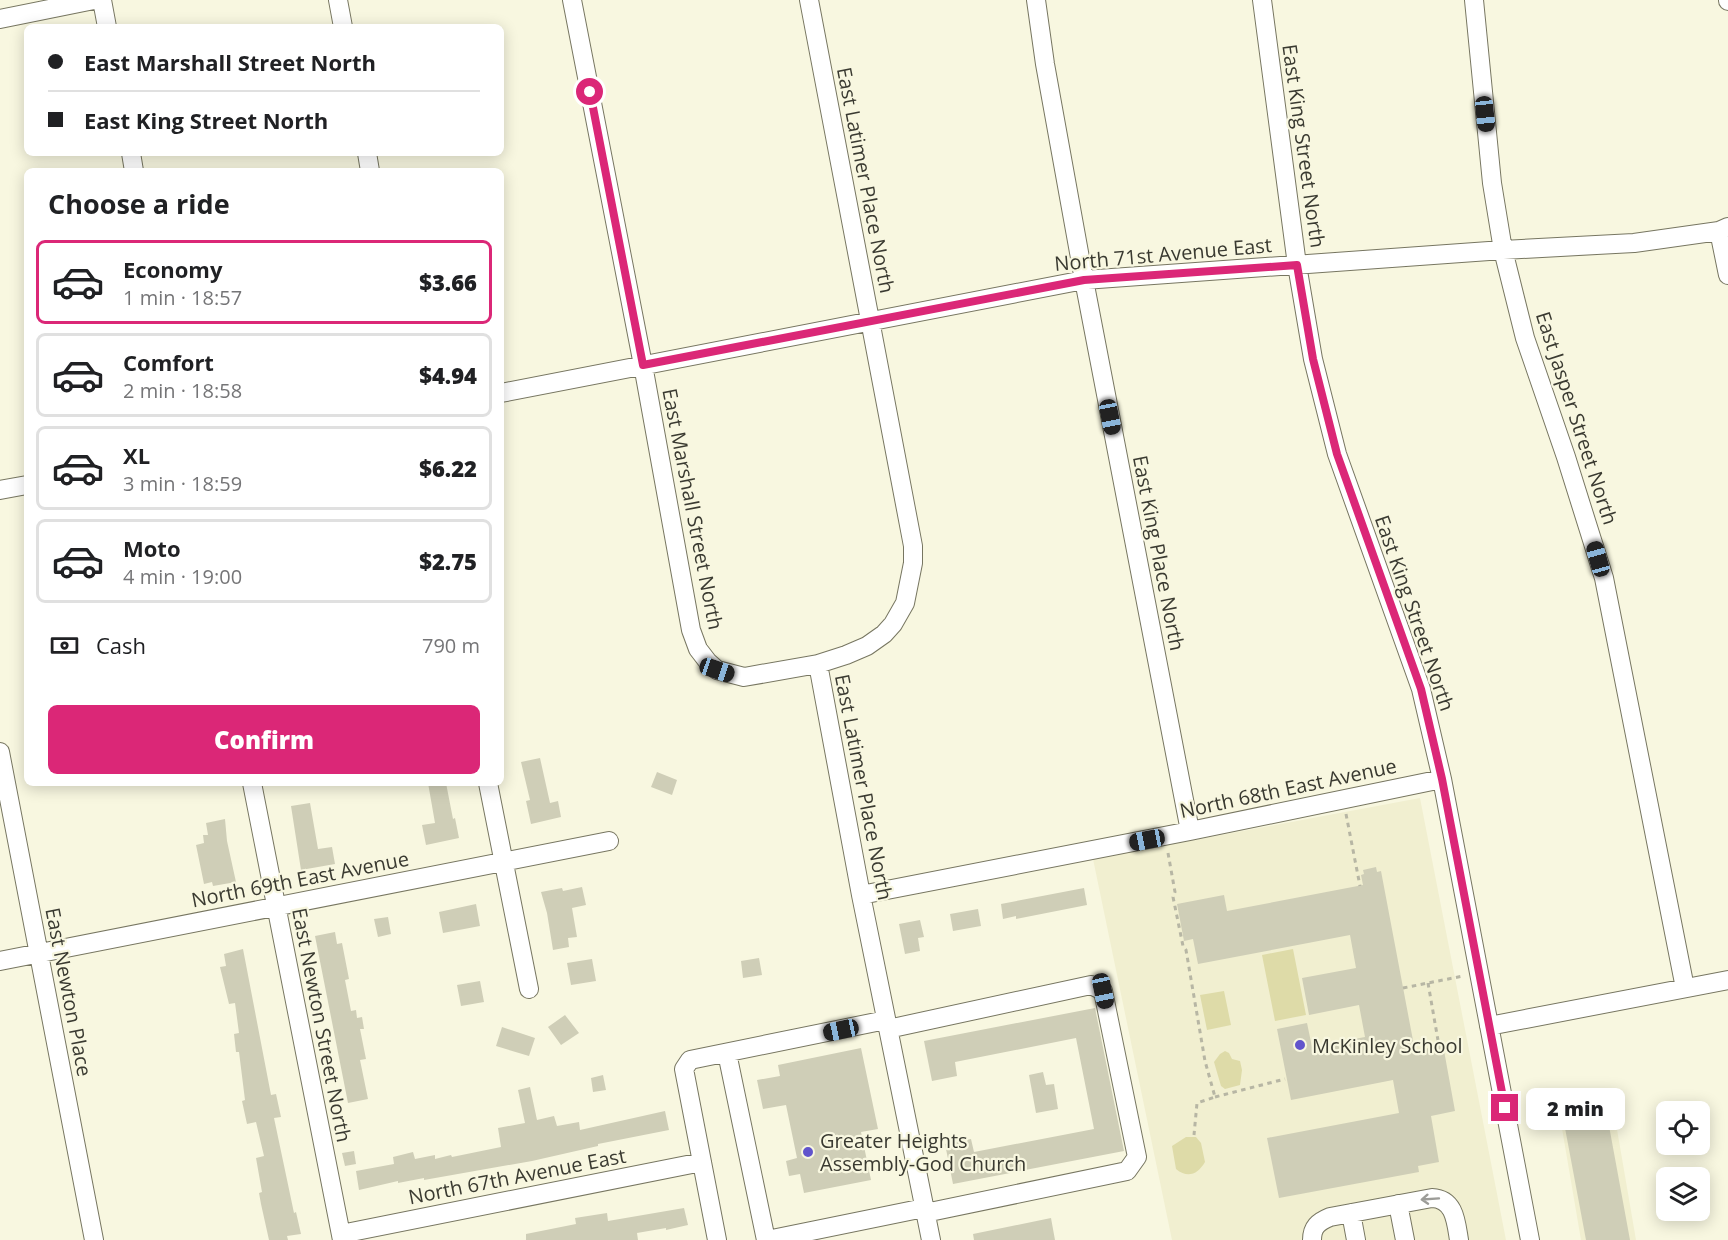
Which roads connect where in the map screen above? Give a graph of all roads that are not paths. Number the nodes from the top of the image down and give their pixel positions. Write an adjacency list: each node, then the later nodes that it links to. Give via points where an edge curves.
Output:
1 (94, 0): 9 (street)
2 (102, 0): 10 (street)
3 (338, 0): 11 (street)
4 (572, 0): 18 (street, East Marshall Street North)
5 (808, 0): 17 (street, East Latimer Place North)
6 (1036, 0): 16 (street, East King Place North)
7 (1262, 0): 14 (street, East King Street North)
8 (1474, 0): 13 (street, East Jasper Street North, via 1492,183)
9 (0, 19)
10 (106, 24)
11 (342, 24)
12 (1724, 229): 13 (street, North 71st Avenue East, via 1634,243); 15 (street)
13 (1503, 250): 14 (street, North 71st Avenue East); 35 (street, East Jasper Street North, via 1525,338 1604,578)
14 (1297, 265): 16 (street, North 71st Avenue East); 24 (street, East King Street North, via 1313,359 1337,454 1421,689)
15 (1728, 275)
16 (1084, 280): 17 (street, North 71st Avenue East); 27 (street, East King Place North)
17 (871, 321): 18 (street, North 71st Avenue East); 22 (street, East Latimer Place North, via 913,563 905,603 884,634 867,646)
18 (643, 365): 19 (street, North 71st Avenue East); 22 (street, East Marshall Street North, via 691,630 698,649 717,670 744,677)
19 (504, 392)
20 (24, 485): 21 (street)
21 (0, 489)
22 (818, 664): 30 (street, East Latimer Place North)
23 (0, 752): 32 (street, East Newton Place)
24 (1442, 779): 27 (street, North 68th East Avenue); 38 (street, East King Street North)
25 (253, 786): 31 (street, East Newton Street North)
26 (489, 786): 29 (street)
27 (1190, 831): 30 (street, North 68th East Avenue)
28 (609, 841): 29 (street, North 69th East Avenue)
29 (504, 862): 31 (street, North 69th East Avenue); 36 (street)
30 (861, 896): 37 (street, East Latimer Place North)
31 (276, 907): 32 (street, North 69th East Avenue); 44 (street, East Newton Street North)
32 (39, 953): 33 (street, North 69th East Avenue); 45 (street, East Newton Place)
33 (0, 961)
34 (1728, 980): 35 (street)
35 (1685, 988): 38 (street)
36 (529, 989)
37 (887, 1025): 39 (street); 42 (street, East Latimer Place North); 42 (street, via 1091,985 1103,991 1137,1157 1127,1171)
38 (1489, 1026): 53 (street, East King Street North)
39 (727, 1053): 40 (street, via 690,1060 684,1069); 47 (street)
40 (702, 1162): 44 (street, North 67th Avenue East); 46 (street)
41 (1398, 1204): 43 (street); 51 (street); 52 (street, one-way to 41, via 1454,1215 1446,1202 1432,1198)
42 (925, 1211): 47 (street); 48 (street, East Latimer Place North)
43 (1351, 1213): 49 (street, via 1320,1221); 50 (street)
44 (341, 1237)
45 (94, 1240)
46 (717, 1240)
47 (767, 1240)
48 (931, 1240)
49 (1312, 1240)
50 (1356, 1240)
51 (1405, 1240)
52 (1460, 1240)
53 (1530, 1240)

